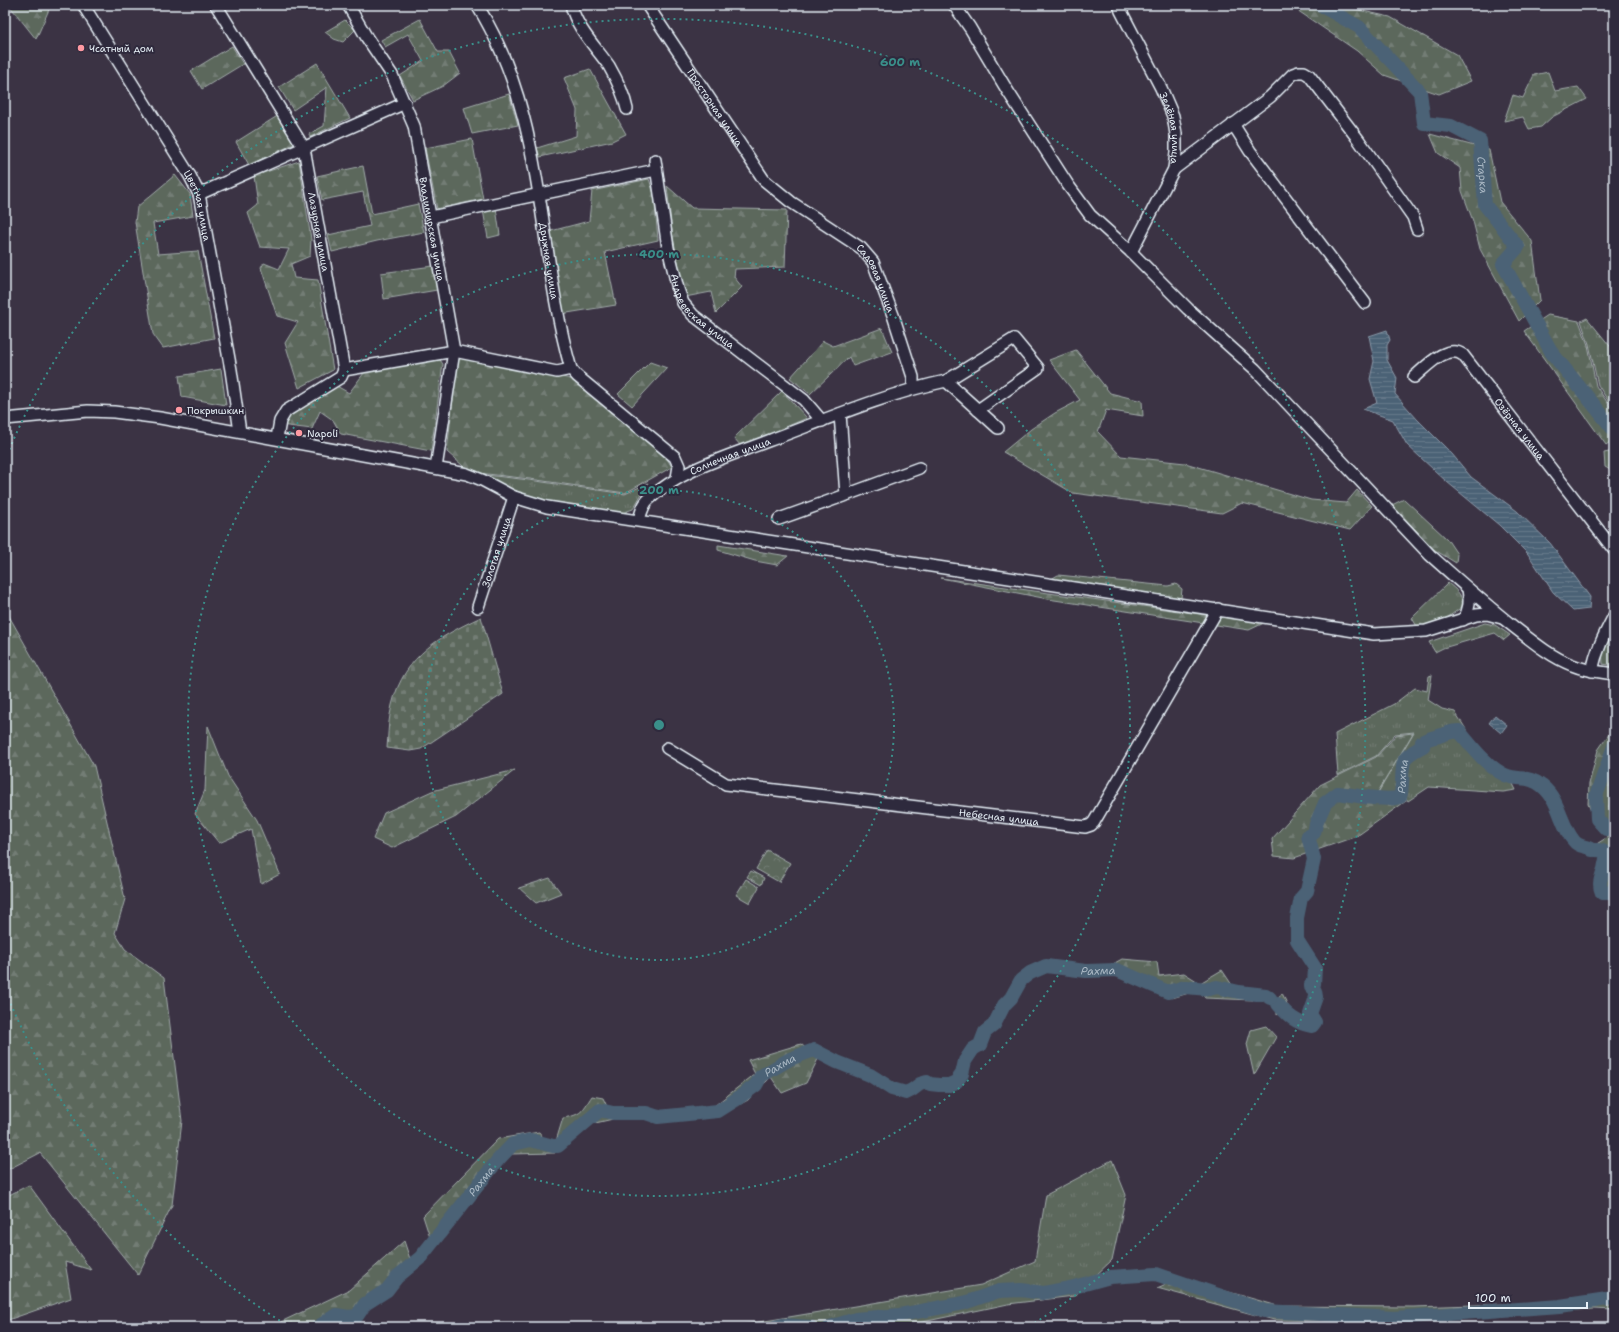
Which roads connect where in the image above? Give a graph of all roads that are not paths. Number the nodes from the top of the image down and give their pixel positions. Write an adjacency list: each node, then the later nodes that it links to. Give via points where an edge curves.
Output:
1 (86, 5): 14 (street, Цветная улица, via 85,8)
2 (216, 5): 12 (street, Лазурная улица)
3 (348, 5): 9 (street, Владимирская улица, via 392,76)
4 (477, 5): 15 (street, Дружная улица, via 501,49 516,90)
5 (571, 5): 10 (street, via 577,22 622,90)
6 (647, 5): 16 (street, Просторная улица, via 764,180)
7 (954, 5): 19 (street, via 1068,185 1090,215)
8 (1119, 5): 13 (street, Зелёная улица, via 1162,88 1173,116 1176,140)
9 (404, 103): 12 (street); 17 (street, Владимирская улица, via 414,126)
10 (627, 109)
11 (1233, 124): 13 (street); 18 (street, via 1270,97 1293,74 1304,72 1309,75 1358,139 1413,217); 20 (street, via 1250,151)
12 (304, 148): 14 (street); 23 (street, Лазурная улица)
13 (1174, 168): 19 (street, Зелёная улица)
14 (199, 194): 32 (street, Цветная улица)
15 (540, 194): 17 (street); 22 (street, Дружная улица, via 555,297); 30 (street, Андреевская улица, via 656,165 668,248 683,304 804,400)
16 (791, 202): 26 (street, Садовая улица, via 861,248 873,262 913,377)
17 (431, 217): 21 (street, Владимирская улица)
18 (1418, 229)
19 (1131, 252): 42 (street, via 1188,309 1255,369 1430,555)
20 (1365, 303)
21 (454, 351): 22 (street, via 557,372); 23 (street); 34 (street, Владимирская улица)
22 (571, 369): 36 (street, via 674,457 679,466)
23 (344, 370): 33 (street, via 341,377 286,411 280,421)
24 (1414, 377): 41 (street, Озёрная улица, via 1448,351 1463,354)
25 (946, 381): 26 (street, Солнечная улица); 27 (street); 27 (street, Солнечная улица, via 1014,339 1038,368)
26 (913, 388): 28 (street, Солнечная улица)
27 (978, 410): 31 (street)
28 (840, 414): 30 (street, Солнечная улица); 37 (street)
29 (5, 419): 32 (street, via 88,411 114,412 154,416)
30 (822, 421): 36 (street, Солнечная улица)
31 (998, 428)
32 (240, 432): 33 (street)
33 (277, 438): 34 (street)
34 (436, 468): 38 (street, via 466,474)
35 (919, 468): 37 (street)
36 (676, 478): 40 (street, Солнечная улица, via 647,500)
37 (846, 495): 39 (street)
38 (514, 497): 40 (street, via 547,507); 43 (street, Золотая улица)
39 (779, 519)
40 (639, 520): 44 (street)
41 (1614, 550)
42 (1468, 589): 46 (street); 47 (street, via 1470,605)
43 (478, 607)
44 (1218, 609): 47 (street, via 1374,634 1426,631); 50 (street, Небесная улица, via 1094,822 1085,827 726,784)
45 (1614, 616): 48 (street, via 1595,654)
46 (1502, 618): 47 (street, via 1487,614); 48 (street, via 1555,657)
47 (1463, 620)
48 (1592, 671): 49 (street)
49 (1614, 674)
50 (667, 748)

